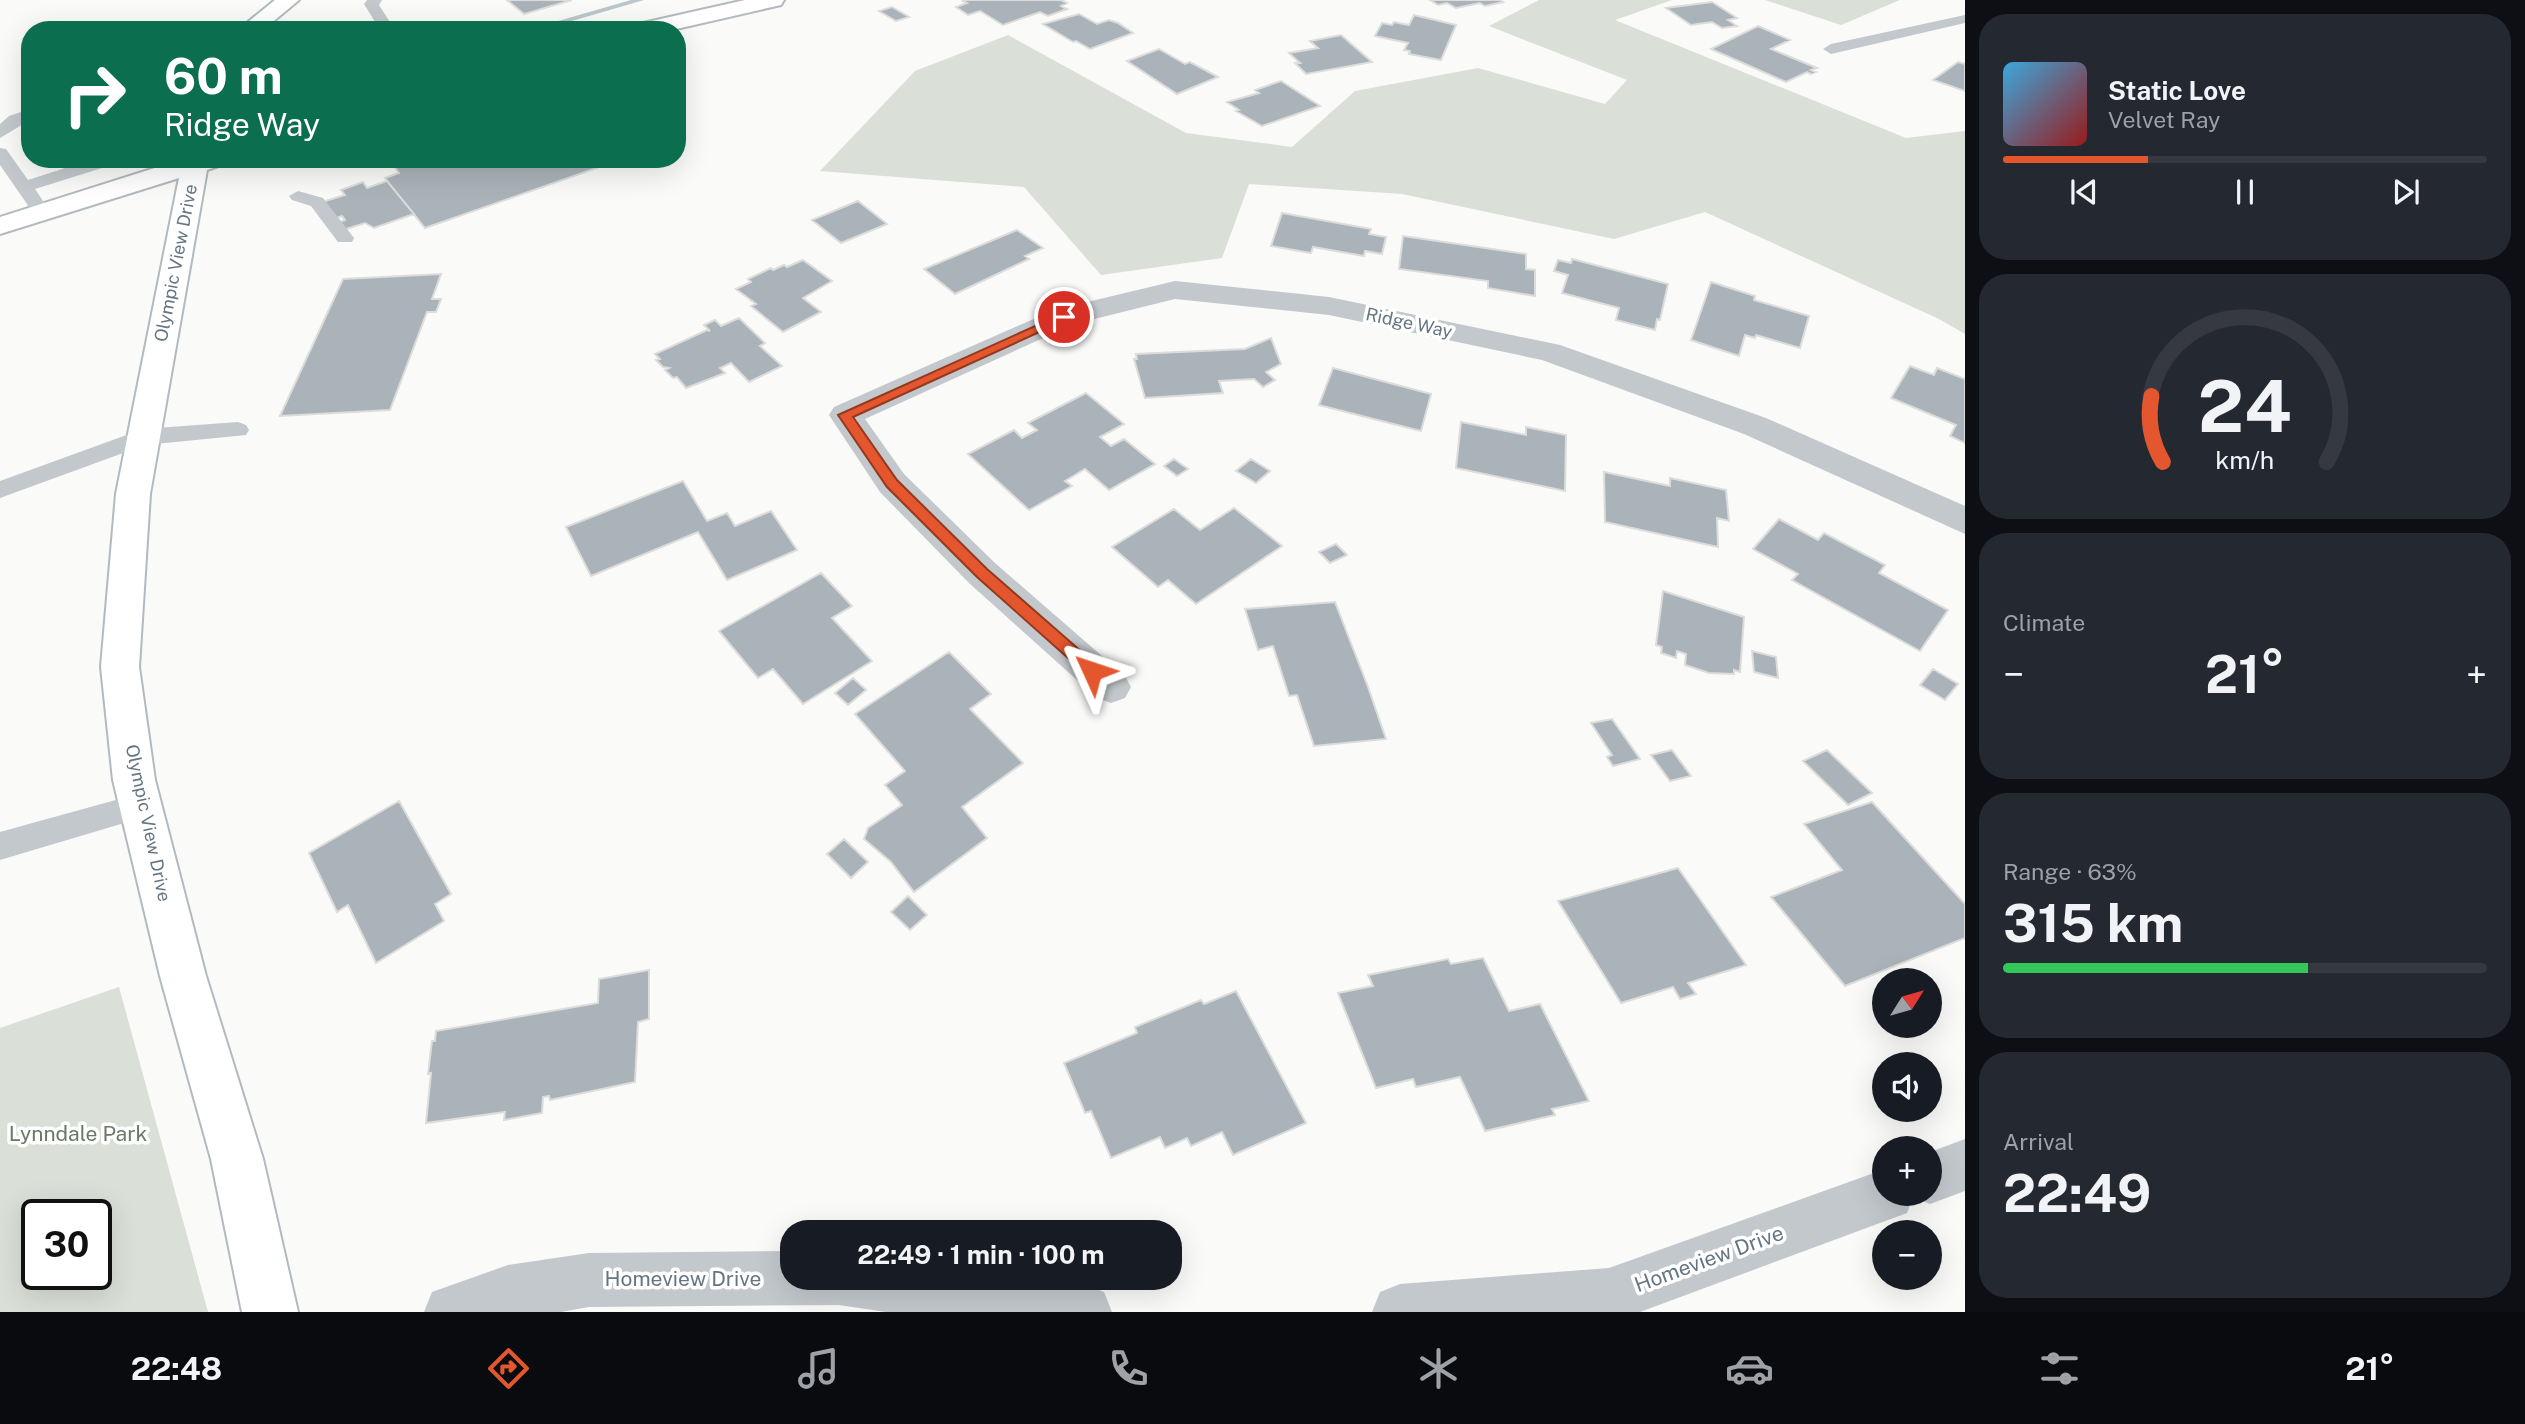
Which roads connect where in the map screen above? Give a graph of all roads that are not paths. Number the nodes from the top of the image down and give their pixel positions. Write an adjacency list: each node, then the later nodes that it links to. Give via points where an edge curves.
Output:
1 (288, 0): 5 (main road)
2 (375, 0): 6 (lane, via 370,4)
3 (773, 0): 7 (main road)
4 (1965, 19): 8 (lane)
5 (261, 21)
6 (382, 21)
7 (681, 21)
8 (1831, 49)
9 (21, 118): 10 (lane)
10 (0, 133)
11 (0, 153): 15 (lane)
12 (84, 168): 15 (lane)
13 (180, 168): 17 (main road)
14 (201, 168): 21 (main road, Olympic View Drive)
15 (24, 187): 17 (lane)
16 (298, 195): 19 (lane, via 317,202)
17 (42, 213): 18 (main road)
18 (0, 226)
19 (345, 238)
20 (238, 429): 21 (lane)
21 (143, 437): 22 (lane); 25 (main road, Olympic View Drive, via 133,494 120,667)
22 (0, 490)
23 (1965, 521): 24 (street, Ridge Way, via 1755,426 1549,352 1329,306 1175,290 1064,317 845,415 892,483 982,573)
24 (1111, 687)
25 (141, 806): 26 (lane); 29 (main road, Olympic View Drive, via 183,976 237,1159)
26 (0, 846)
27 (1872, 1200): 28 (street, Homeview Drive)
28 (1611, 1304): 32 (street, Homeview Drive)
29 (270, 1312)
30 (452, 1312): 31 (street, Homeview Drive, via 509,1293 589,1280 839,1278)
31 (1084, 1312)
32 (1400, 1312)

